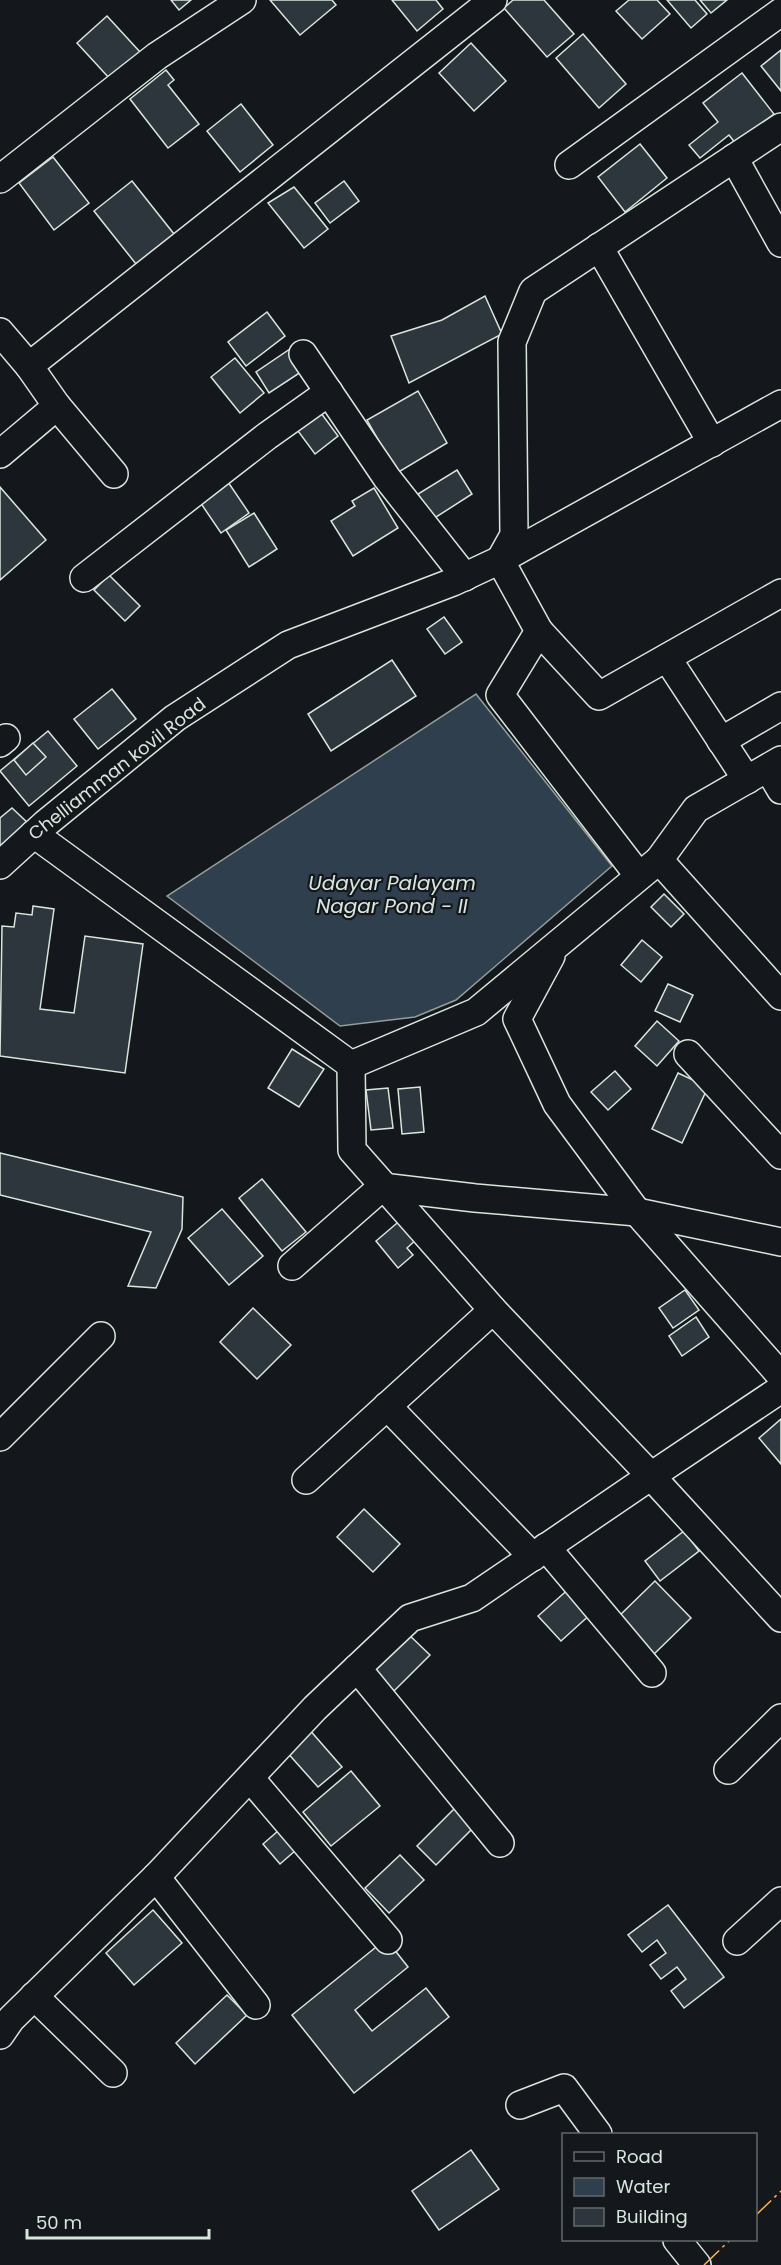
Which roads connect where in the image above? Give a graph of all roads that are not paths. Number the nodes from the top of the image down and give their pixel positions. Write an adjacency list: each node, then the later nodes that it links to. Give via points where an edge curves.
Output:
1 (242, 0): 7 (street, via 157,56)
2 (494, 0): 12 (street)
3 (781, 12): 6 (street)
4 (781, 127): 5 (street)
5 (734, 158): 8 (street); 9 (street)
6 (569, 165)
7 (0, 179)
8 (781, 243)
9 (600, 247): 16 (street); 19 (street, via 532,291 512,342 514,535)
10 (0, 332): 12 (street)
11 (303, 354): 13 (street)
12 (29, 366): 15 (street)
13 (329, 392): 20 (street, via 387,478); 21 (street)
14 (781, 404): 16 (street, Chelliamman kovil Road)
15 (57, 406): 17 (street); 18 (street)
16 (712, 443): 19 (street, Chelliamman kovil Road)
17 (0, 454)
18 (114, 474)
19 (500, 560): 20 (street, Chelliamman kovil Road); 23 (street)
20 (465, 577): 28 (street, Chelliamman kovil Road, via 288,645 175,718)
21 (84, 579)
22 (781, 593): 24 (street)
23 (539, 631): 24 (street, via 599,696); 30 (street, via 500,695)
24 (667, 658): 26 (street)
25 (781, 706): 26 (street)
26 (721, 741): 27 (street)
27 (769, 774): 30 (street, via 696,809)
28 (34, 834): 29 (street, Chelliamman kovil Road); 34 (street)
29 (0, 865)
30 (649, 868): 31 (street); 32 (street)
31 (558, 944): 34 (street, via 476,1012); 37 (street, via 517,1019 557,1104)
32 (781, 996)
33 (688, 1054): 35 (street)
34 (351, 1065): 36 (street, via 352,1150)
35 (781, 1155)
36 (382, 1187): 37 (street); 39 (street); 40 (street)
37 (637, 1212): 38 (street); 42 (street)
38 (781, 1242)
39 (292, 1266)
40 (493, 1310): 43 (street); 45 (street)
41 (101, 1336): 44 (street)
42 (781, 1387): 45 (street)
43 (387, 1406): 46 (street); 47 (street)
44 (0, 1437)
45 (651, 1476): 47 (street); 48 (street)
46 (306, 1480)
47 (540, 1552): 49 (street, via 472,1598 410,1618); 50 (street)
48 (781, 1618)
49 (357, 1668): 53 (street); 54 (street)
50 (652, 1673)
51 (781, 1718): 52 (street)
52 (728, 1770)
53 (250, 1778): 55 (street); 57 (street)
54 (500, 1843)
55 (156, 1877): 59 (street); 60 (street)
56 (781, 1901): 58 (street)
57 (388, 1940)
58 (737, 1941)
59 (34, 1996): 61 (street); 62 (street)
60 (256, 2005)
61 (0, 2035)
62 (113, 2073)
63 (520, 2104): 64 (street, via 564,2088)
64 (597, 2133)
65 (678, 2241): 66 (street)
66 (697, 2265)

